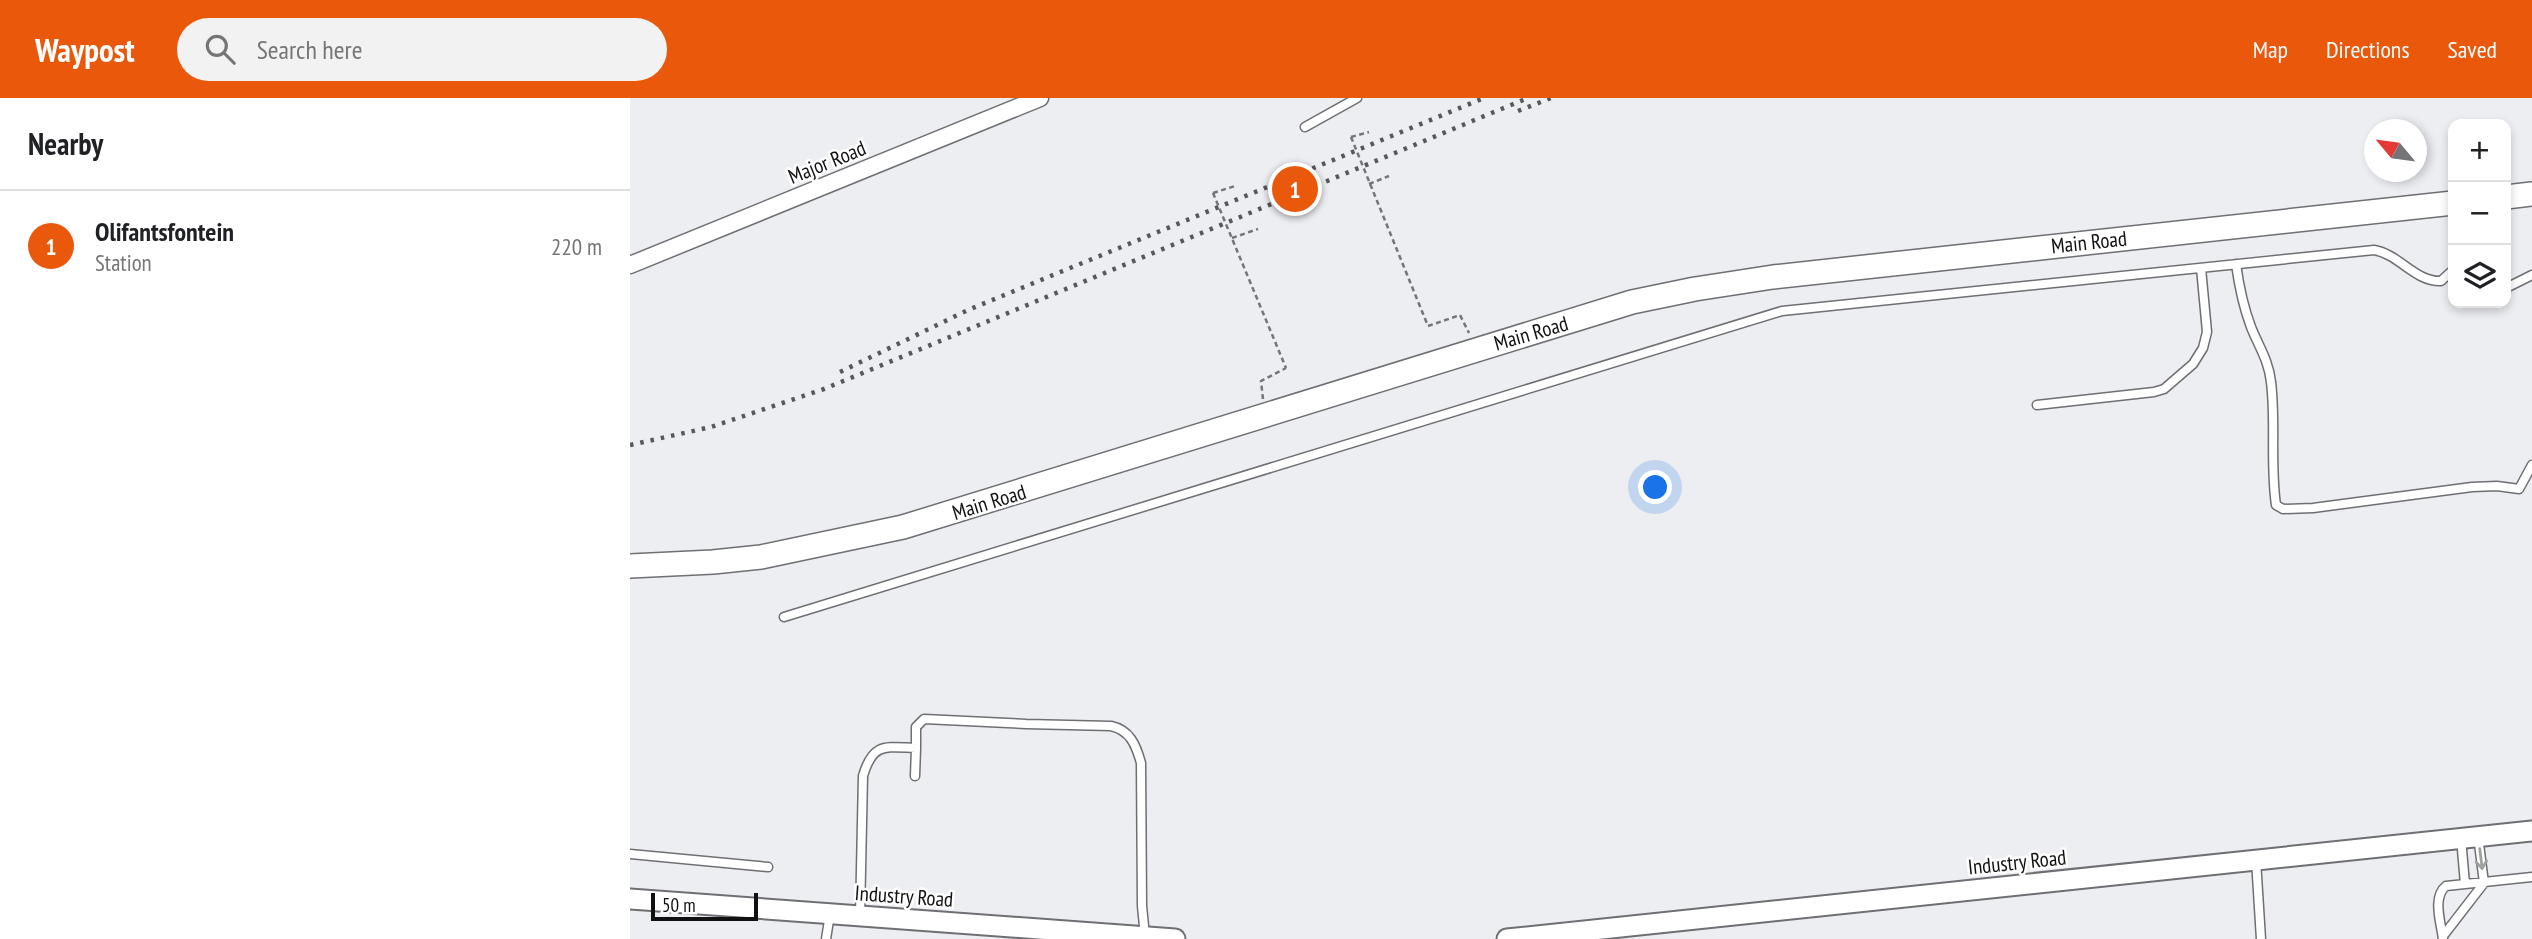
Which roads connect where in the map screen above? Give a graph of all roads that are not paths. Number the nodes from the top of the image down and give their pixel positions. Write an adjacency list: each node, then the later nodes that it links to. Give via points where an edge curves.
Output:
1 (1040, 98): 8 (street, Major Road)
2 (1357, 98): 3 (lane)
3 (1305, 127)
4 (2532, 194): 5 (main road)
5 (2511, 196)
6 (2448, 203): 15 (main road, Main Road, via 1695,289 1632,302 903,527 761,557)
7 (2236, 264): 9 (lane); 10 (lane, via 2374,250 2430,280 2441,281); 14 (lane, via 2241,299 2271,380 2276,505 2313,508 2472,487 2519,489)
8 (630, 265)
9 (2201, 268): 13 (lane, via 2206,341 2176,381 2154,393); 16 (lane, via 1782,311)
10 (2448, 275)
11 (2532, 275): 12 (lane)
12 (2511, 286)
13 (2037, 405)
14 (2532, 465)
15 (630, 566)
16 (784, 617)
17 (916, 748): 18 (lane); 29 (lane, via 880,748 868,757 863,776); 31 (lane, via 916,727 924,719 1121,728 1136,744 1141,763)
18 (915, 776)
19 (2532, 831): 20 (street, Industry Road)
20 (2470, 837): 22 (street, Industry Road); 25 (lane, one-way to 25); 26 (lane)
21 (630, 854): 23 (lane)
22 (2256, 860): 30 (street, Industry Road); 36 (lane)
23 (768, 867)
24 (2532, 877): 25 (lane)
25 (2484, 883): 26 (lane); 32 (lane)
26 (2465, 884): 32 (lane, via 2441,890 2438,903)
27 (630, 899): 28 (street, Industry Road)
28 (830, 914): 29 (street, Industry Road); 33 (lane)
29 (860, 916): 31 (street, Industry Road)
30 (1613, 933): 35 (street, Industry Road)
31 (1145, 938): 34 (street, Industry Road)
32 (2443, 938)
33 (826, 939)
34 (1175, 939)
35 (1507, 939)
36 (2261, 939)

